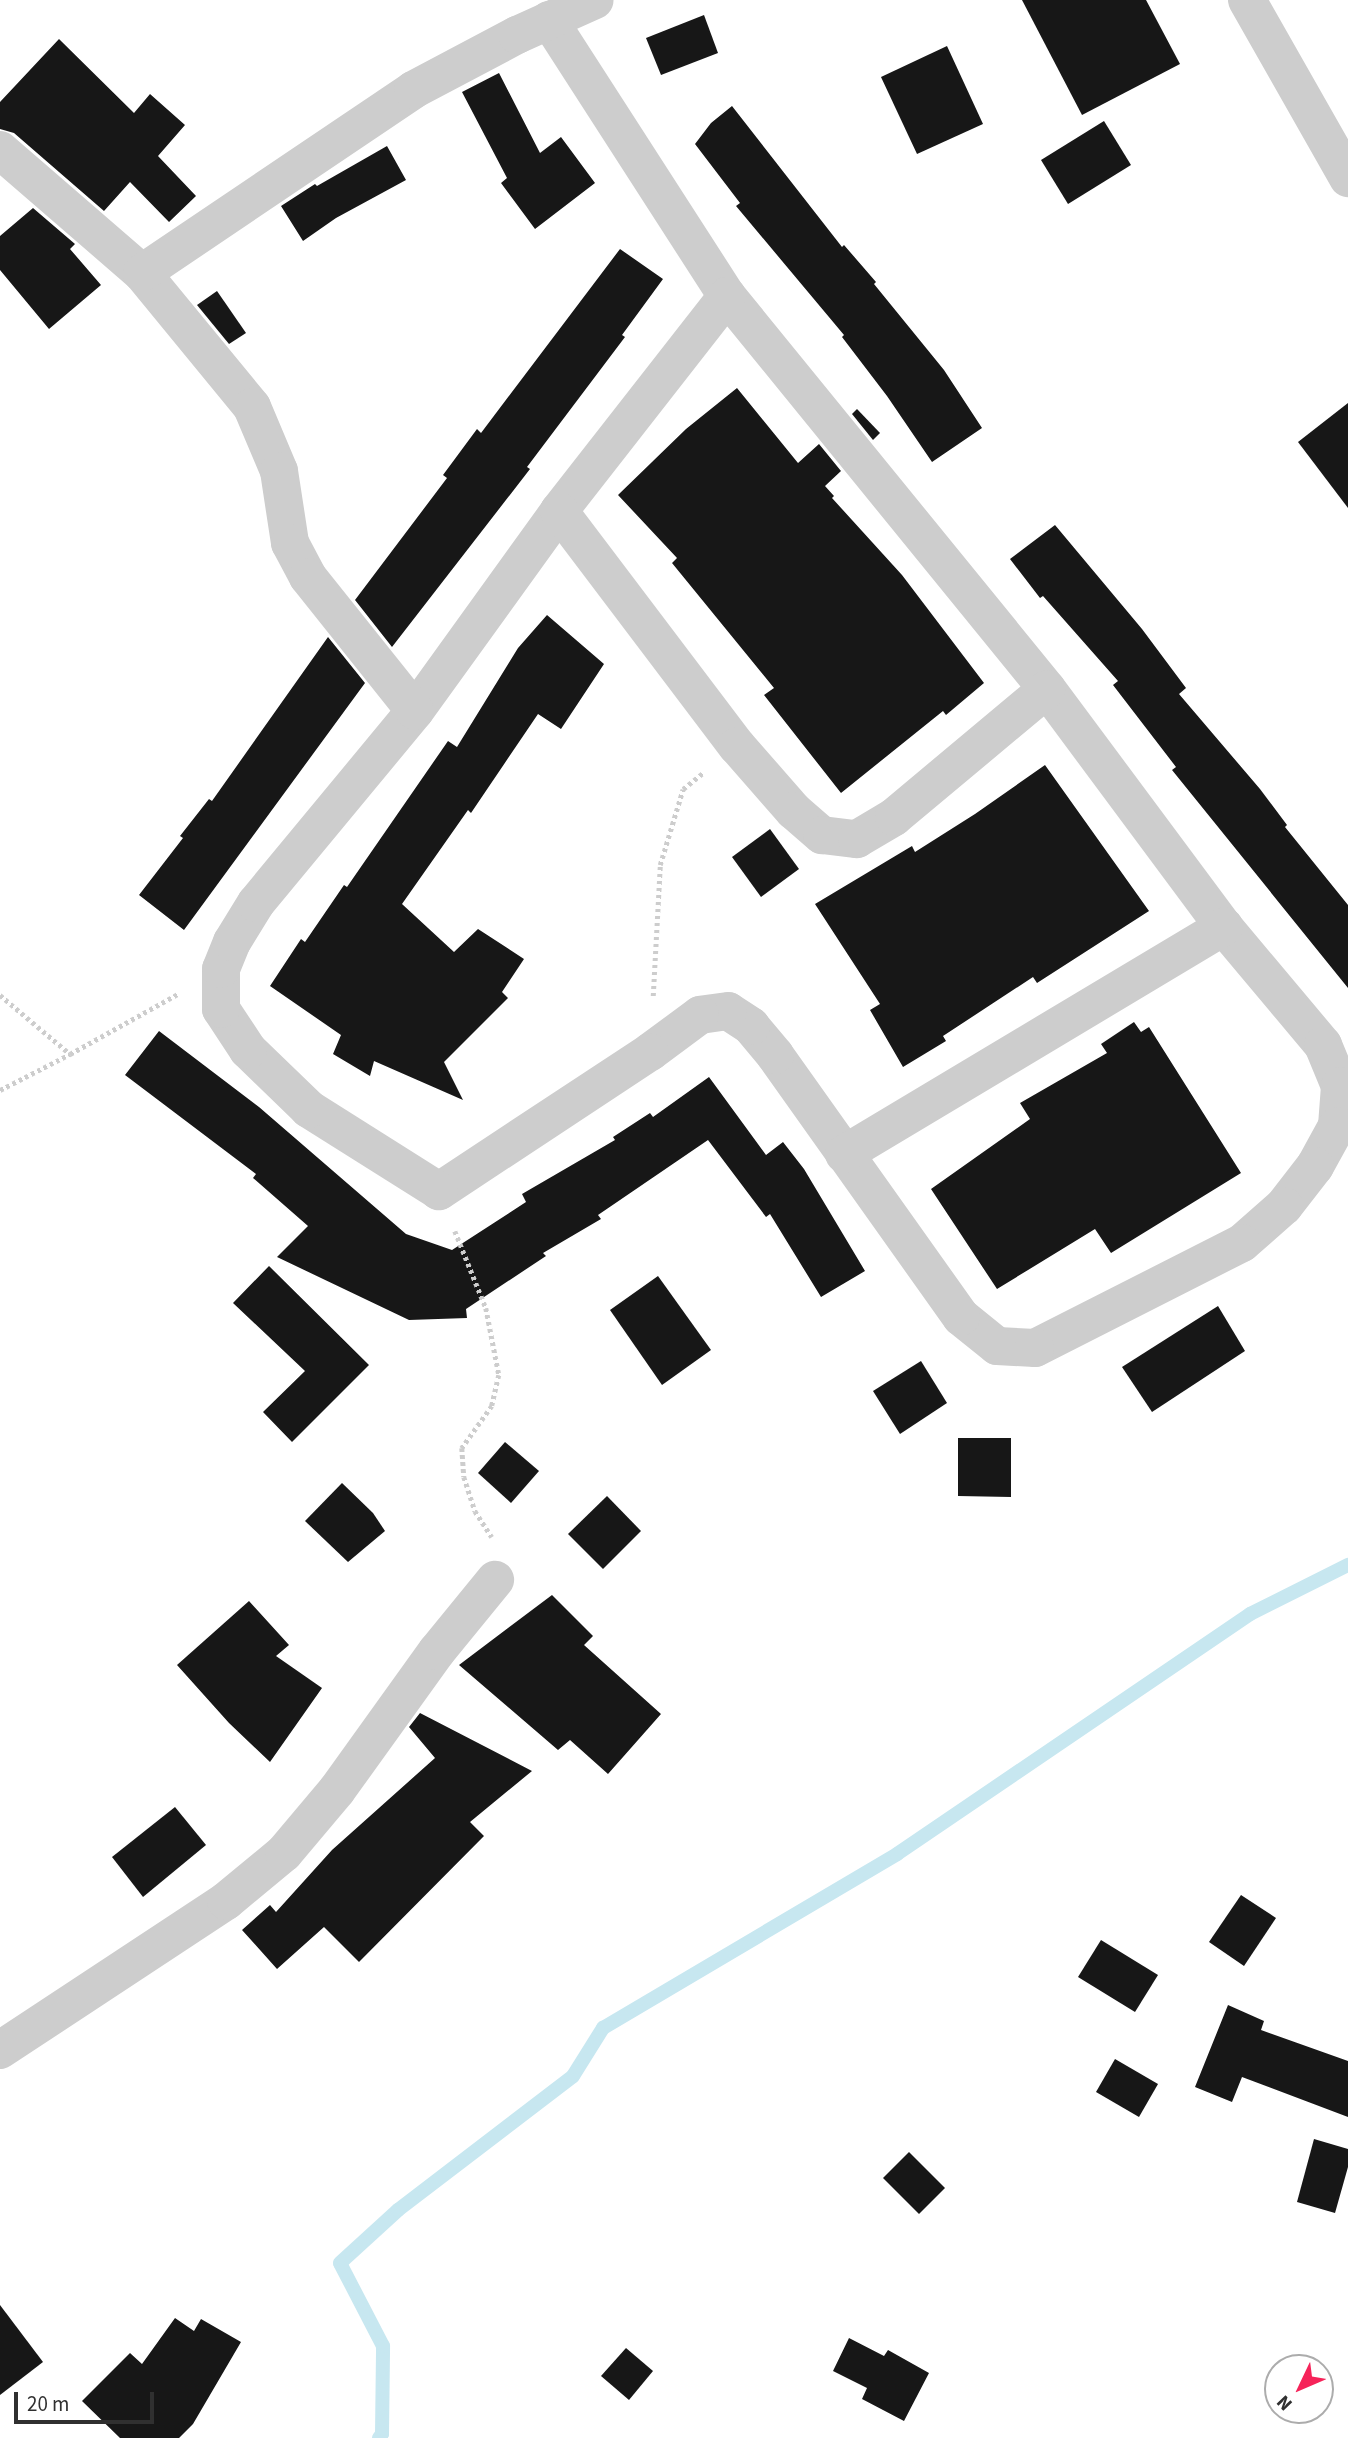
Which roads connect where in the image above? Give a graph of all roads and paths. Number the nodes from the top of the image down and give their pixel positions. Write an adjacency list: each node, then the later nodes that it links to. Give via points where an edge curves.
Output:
1 (595, 0): 3 (street)
2 (1247, 0): 5 (street)
3 (549, 20): 6 (street, via 413,90); 7 (street)
4 (0, 150): 6 (street)
5 (1348, 178)
6 (142, 273): 10 (street, via 252,407 279,471 290,543 308,577)
7 (727, 296): 8 (street); 9 (street)
8 (559, 511): 9 (street, via 737,746 794,811 822,835 857,839 894,817); 10 (street)
9 (1047, 688): 12 (street)
10 (415, 711): 13 (street, via 256,903)
11 (682, 789): 15 (path, via 660,866)
12 (1224, 927): 18 (street, via 1323,1045 1340,1086); 19 (street)
13 (221, 969): 16 (path); 20 (street, via 221,1009 248,1050 309,1109)
14 (0, 995): 16 (path)
15 (650, 1052): 19 (street, via 700,1015 727,1011 751,1026 767,1045); 20 (street)
16 (70, 1055): 17 (path)
17 (0, 1090)
18 (1343, 1135): 19 (street, via 1284,1206 1242,1243 1035,1348 997,1346 961,1317)
19 (844, 1154)
20 (439, 1191): 21 (path, via 486,1308 499,1375 492,1406 463,1448 464,1477 475,1511 498,1548)
21 (495, 1580): 22 (street, via 284,1853 226,1901)
22 (0, 2050)

